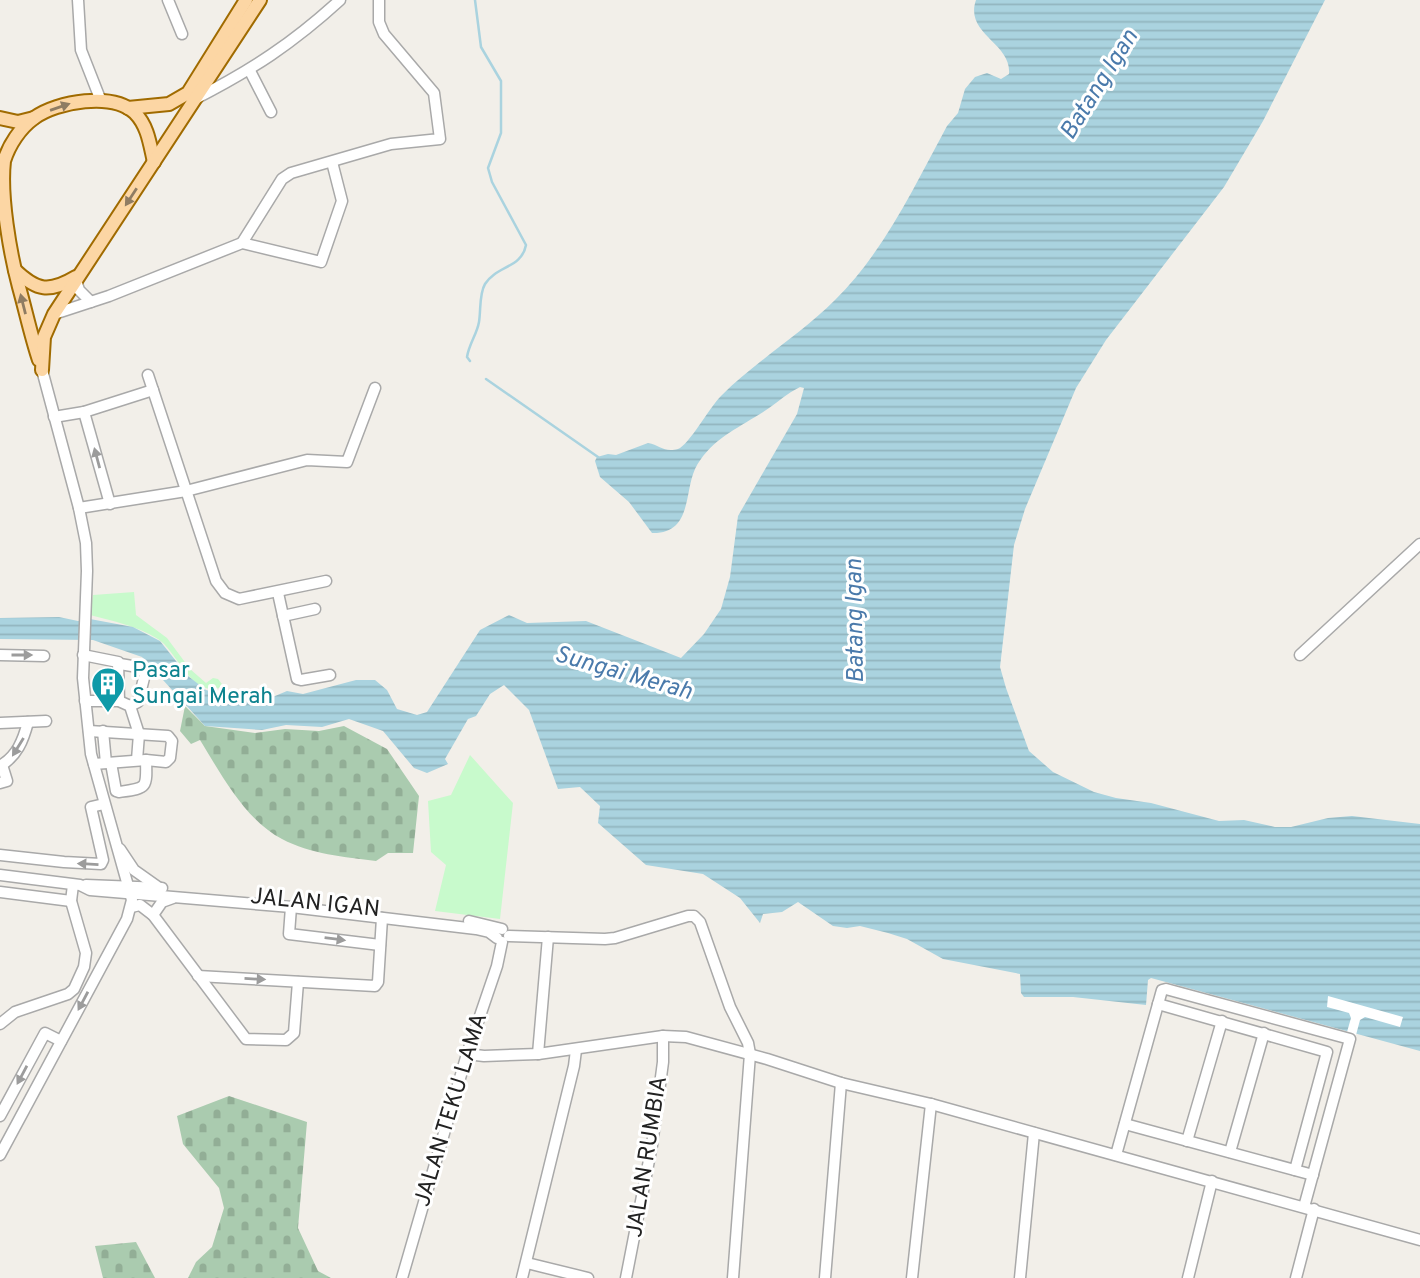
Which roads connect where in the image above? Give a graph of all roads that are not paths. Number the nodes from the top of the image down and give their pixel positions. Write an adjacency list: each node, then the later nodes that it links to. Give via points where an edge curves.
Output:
1 (78, 0): 10 (street, via 81,50)
2 (168, 0): 7 (street)
3 (246, 0): 11 (main road, via 188,93 169,104)
4 (260, 0): 9 (main road)
5 (340, 0): 8 (street)
6 (379, 0): 17 (street, via 384,34 434,93 440,139 391,144)
7 (182, 34)
8 (250, 71): 9 (street); 12 (street)
9 (195, 99): 16 (main road)
10 (102, 101): 11 (main road); 14 (main road, one-way to 10, via 81,101)
11 (128, 108): 16 (main road, via 146,131)
12 (271, 112)
13 (0, 118): 14 (main road, via 18,122)
14 (34, 118): 18 (main road, via 9,147)
15 (0, 145): 18 (main road)
16 (154, 162): 22 (main road, one-way to 22)
17 (332, 162): 20 (street, via 282,178); 20 (street, via 342,201 321,262)
18 (3, 163): 19 (main road)
19 (2, 229): 21 (main road)
20 (242, 243): 23 (street)
21 (13, 268): 22 (main road, via 41,288); 25 (main road, one-way to 21)
22 (77, 278): 23 (street, via 79,290); 24 (main road)
23 (91, 302): 24 (street)
24 (54, 314): 25 (main road, via 44,337)
25 (42, 370): 30 (street)
26 (148, 374): 28 (street)
27 (375, 388): 31 (street, via 347,462 306,460)
28 (153, 390): 29 (street); 31 (street)
29 (84, 412): 30 (street); 32 (street, one-way to 29)
30 (54, 417): 33 (street)
31 (186, 491): 32 (street); 36 (street, via 216,581 225,593 239,599)
32 (110, 504): 33 (street)
33 (79, 508): 39 (street, via 87,558)
34 (1420, 544): 42 (street)
35 (326, 582): 36 (street)
36 (278, 593): 38 (street)
37 (315, 609): 38 (street)
38 (283, 616): 44 (street, via 297,679)
39 (83, 654): 43 (street); 45 (street)
40 (0, 655): 41 (street, one-way to 41)
41 (44, 656)
42 (1300, 656)
43 (120, 664): 46 (street); 47 (street, via 138,667 145,674 138,702)
44 (330, 675)
45 (85, 701): 46 (street); 51 (street)
46 (119, 701): 47 (street)
47 (130, 706): 53 (street)
48 (46, 721): 49 (street)
49 (28, 722): 50 (street); 57 (street, one-way to 57, via 19,747)
50 (0, 723)
51 (89, 731): 52 (street); 56 (street)
52 (103, 731): 53 (street); 55 (street)
53 (139, 734): 54 (street); 54 (street, via 168,736 172,741 168,761)
54 (142, 760): 55 (street); 55 (street, via 147,783 119,792)
55 (108, 763): 56 (street)
56 (94, 764): 59 (street)
57 (1, 766): 58 (street, via 7,781)
58 (0, 783)
59 (104, 804): 60 (street); 61 (street, one-way to 61, via 91,807 102,864)
60 (113, 836): 62 (street); 67 (street, via 134,870)
61 (0, 855)
62 (120, 862): 64 (street, via 115,878); 66 (street)
63 (0, 875): 65 (street)
64 (105, 884): 65 (street); 66 (street)
65 (76, 885): 66 (street, via 90,890); 70 (street)
66 (129, 888): 67 (street, JALAN IGAN); 69 (street, JALAN IGAN); 71 (street); 73 (street)
67 (161, 888): 75 (street, JALAN IGAN, via 478,922)
68 (0, 892): 70 (street)
69 (178, 897): 72 (street, JALAN IGAN); 73 (street, via 162,902)
70 (71, 901): 78 (street, via 86,951)
71 (131, 907): 73 (street, via 140,905); 79 (street)
72 (291, 907): 74 (street, JALAN IGAN); 77 (street, one-way to 77, via 289,934)
73 (153, 915): 80 (street)
74 (382, 918): 75 (street, JALAN IGAN); 77 (street)
75 (503, 936): 76 (street); 89 (street, JALAN TEKU LAMA)
76 (548, 937): 90 (street); 91 (street, via 615,938 694,916)
77 (380, 945): 81 (street, via 375,986)
78 (84, 967): 79 (street); 84 (street, via 72,992 15,1012)
79 (97, 972): 87 (street, one-way to 87)
80 (198, 976): 81 (street, one-way to 81); 81 (street, via 240,1033 253,1040 291,1037)
81 (298, 982)
82 (1158, 1004): 83 (street); 95 (street); 102 (street, via 1166,989 1350,1039)
83 (1222, 1021): 85 (street); 97 (street)
84 (0, 1023)
85 (1264, 1033): 99 (street); 101 (street, via 1328,1053)
86 (663, 1036): 88 (street); 91 (street, via 686,1037); 110 (street, JALAN RUMBIA, via 654,1132)
87 (61, 1041): 94 (street, one-way to 94, via 45,1033); 98 (street)
88 (576, 1050): 90 (street); 106 (street)
89 (467, 1054): 90 (street); 107 (street, JALAN TEKU LAMA)
90 (538, 1054)
91 (750, 1055): 92 (street); 111 (street)
92 (841, 1083): 93 (street); 112 (street)
93 (931, 1104): 96 (street); 113 (street)
94 (0, 1116)
95 (1125, 1124): 97 (street); 100 (street)
96 (1034, 1133): 100 (street); 114 (street)
97 (1187, 1141): 99 (street)
98 (2, 1148)
99 (1230, 1153): 101 (street)
100 (1116, 1155): 103 (street)
101 (1295, 1170): 102 (street)
102 (1313, 1175): 104 (street)
103 (1212, 1181): 104 (street); 115 (street)
104 (1309, 1208): 105 (street); 116 (street)
105 (1420, 1240)
106 (527, 1263): 108 (street); 109 (street)
107 (402, 1278)
108 (522, 1278)
109 (588, 1278)
110 (626, 1278)
111 (733, 1278)
112 (825, 1278)
113 (912, 1278)
114 (1020, 1278)
115 (1188, 1278)
116 (1296, 1278)

